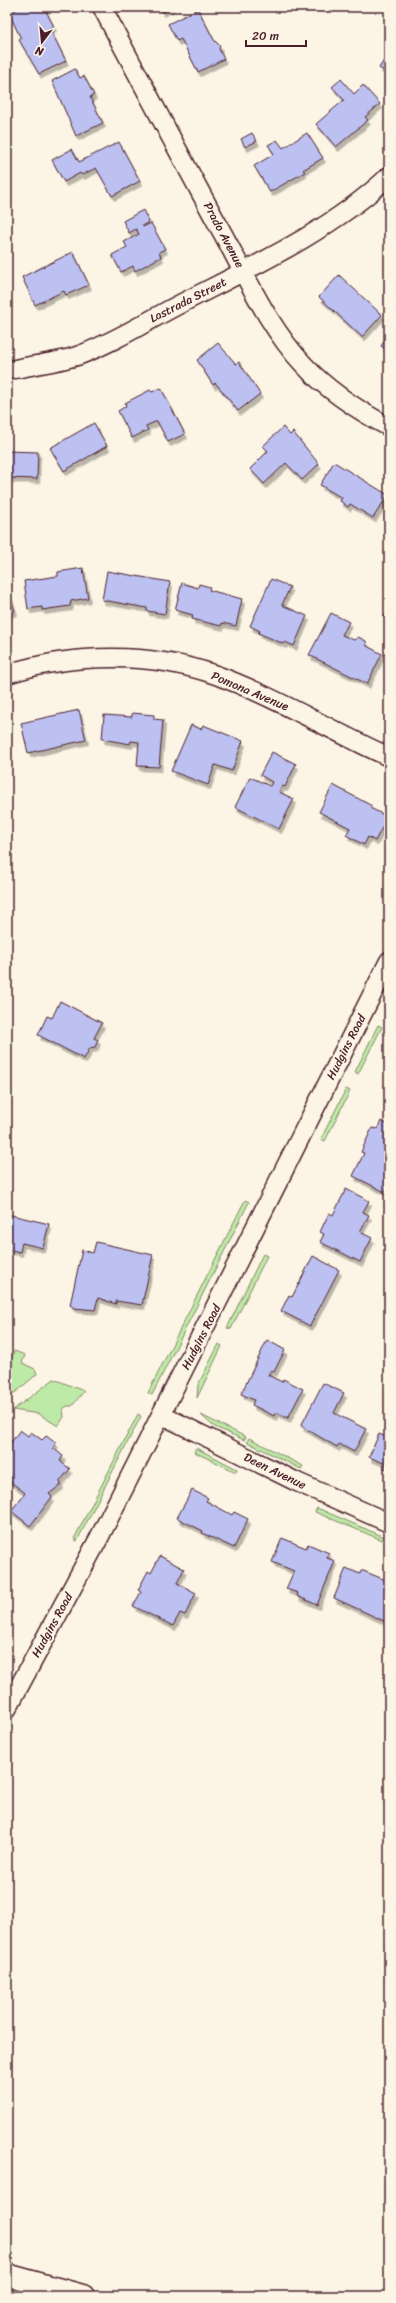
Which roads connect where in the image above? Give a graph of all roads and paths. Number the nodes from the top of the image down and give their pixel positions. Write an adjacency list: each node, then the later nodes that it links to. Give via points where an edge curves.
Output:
1 (102, 7): 3 (street, Prado Avenue)
2 (389, 176): 3 (street, Lastrada Street, via 348,211)
3 (243, 271): 4 (street, Lastrada Street, via 78,355); 5 (street, Prado Avenue, via 288,346 304,365 350,403)
4 (15, 369)
5 (389, 427)
6 (7, 674): 7 (street, Pomona Avenue, via 31,666 86,659 118,658 180,666 216,675 301,713)
7 (389, 757)
8 (389, 961): 9 (street, Hudgins Road)
9 (162, 1415): 10 (street, Deen Avenue, via 297,1482); 11 (street, Hudgins Road, via 93,1551)
10 (389, 1523)
11 (7, 1709)
12 (7, 2275): 13 (main road)
13 (83, 2296)

